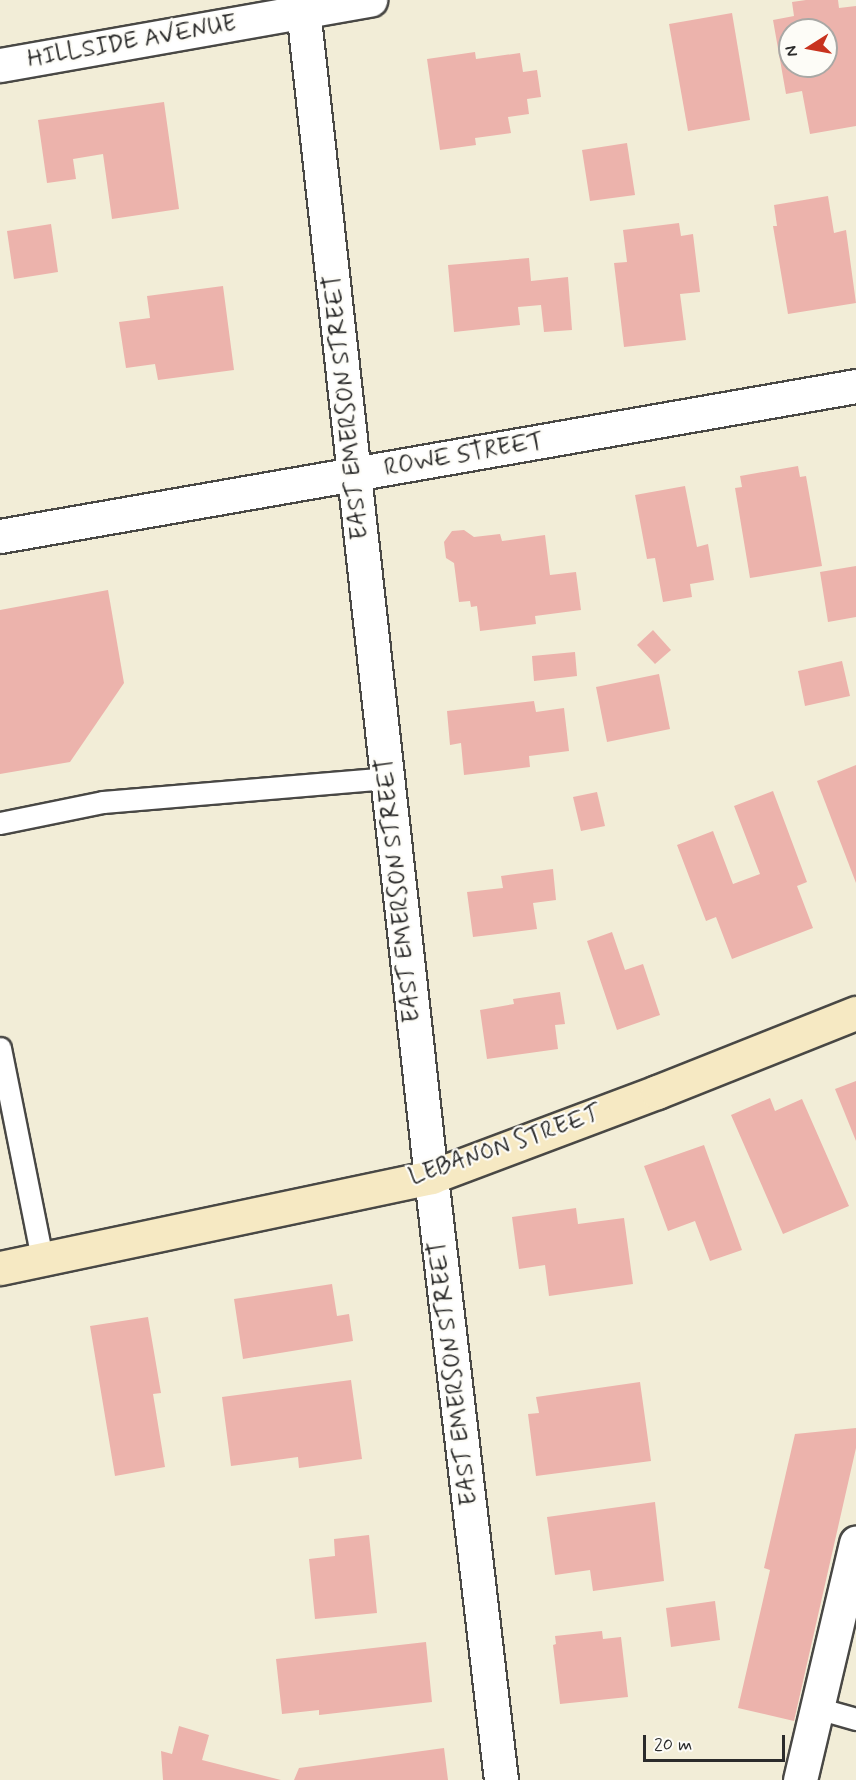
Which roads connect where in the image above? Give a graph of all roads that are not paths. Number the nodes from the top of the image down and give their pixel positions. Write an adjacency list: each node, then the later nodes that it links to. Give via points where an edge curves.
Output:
1 (370, 0): 2 (street, HILLSIDE AVENUE)
2 (303, 6): 3 (street, HILLSIDE AVENUE); 5 (street, EAST EMERSON STREET)
3 (0, 65)
4 (856, 386): 5 (street, ROWE STREET)
5 (354, 474): 6 (street, ROWE STREET); 7 (street, EAST EMERSON STREET)
6 (0, 536)
7 (387, 778): 8 (lane, via 103,802); 11 (street, EAST EMERSON STREET)
8 (0, 823)
9 (856, 1012): 11 (main road, LEBANON STREET)
10 (0, 1048): 12 (lane)
11 (430, 1177): 12 (main road, LEBANON STREET); 17 (street, EAST EMERSON STREET)
12 (42, 1259): 13 (main road, LEBANON STREET)
13 (0, 1268)
14 (856, 1543): 15 (street)
15 (817, 1708): 16 (lane); 18 (street)
16 (856, 1719)
17 (501, 1780)
18 (801, 1780)

